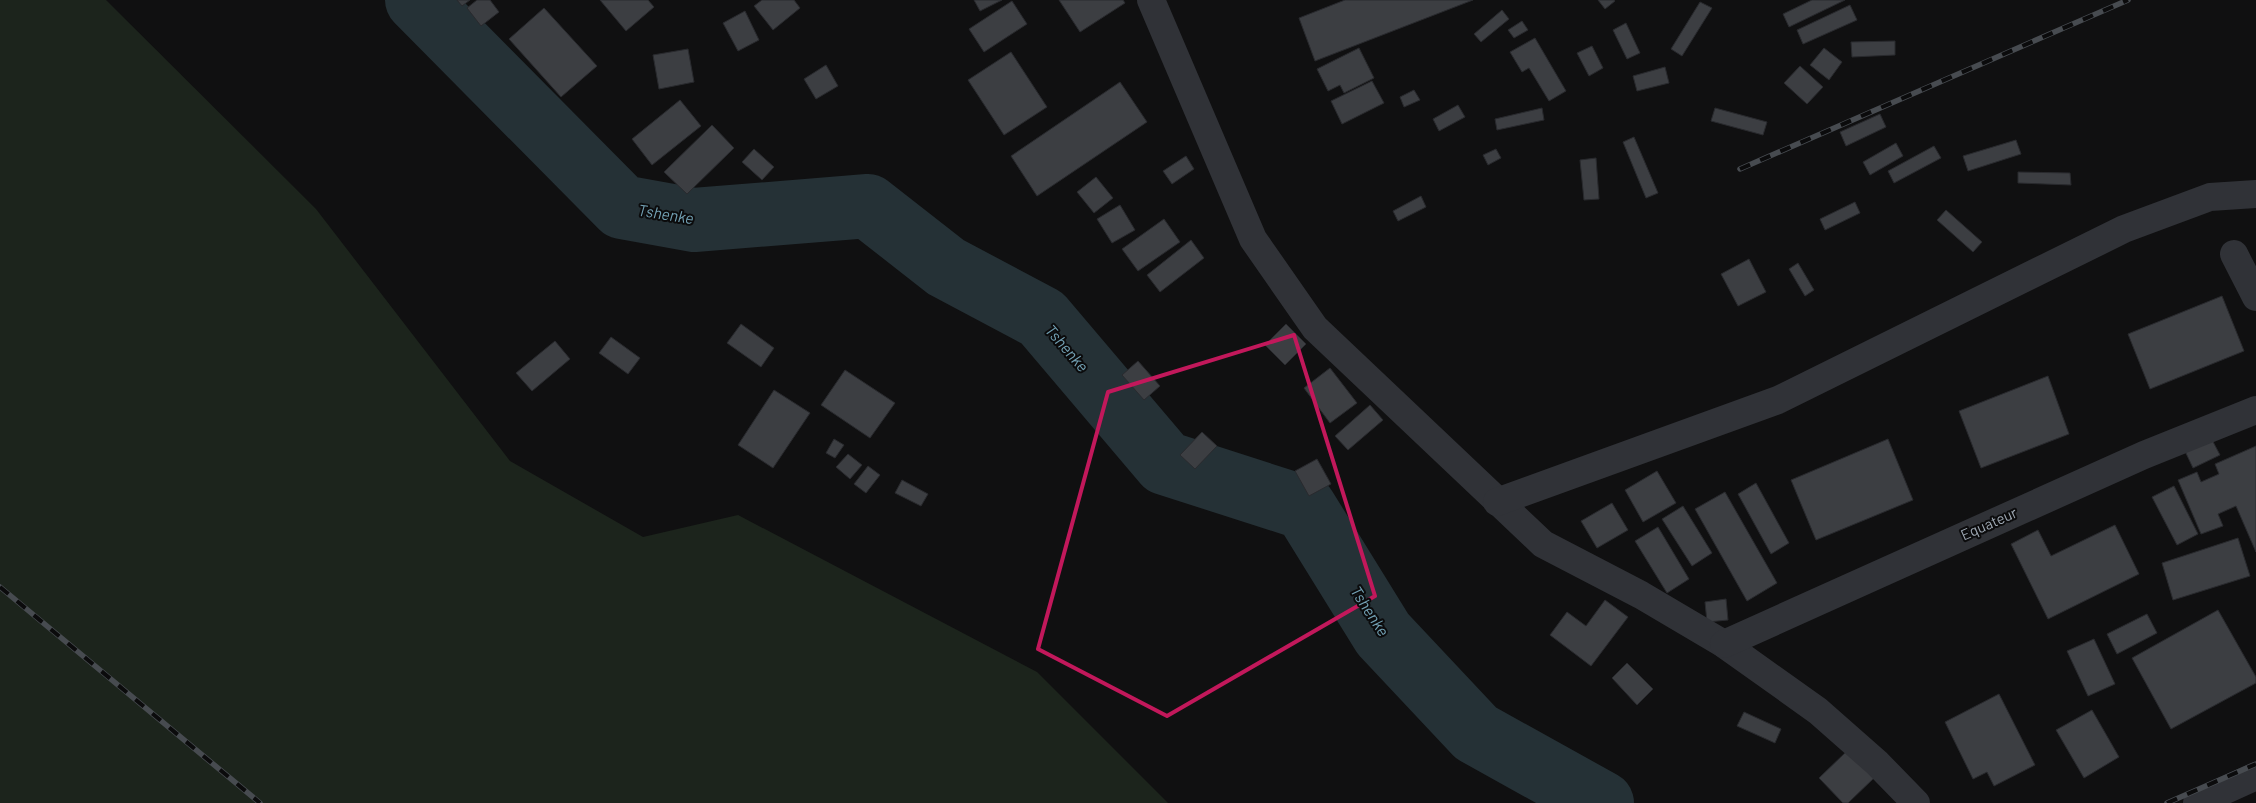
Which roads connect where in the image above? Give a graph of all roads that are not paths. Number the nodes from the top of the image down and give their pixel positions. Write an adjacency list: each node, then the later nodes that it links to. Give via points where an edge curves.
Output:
1 (1151, 0): 6 (street, via 1253,239 1315,328)
2 (2256, 194): 6 (street, via 2210,197 2124,229 1778,400)
3 (2234, 254): 4 (street)
4 (2256, 297)
5 (2256, 410): 7 (street, Equateur, via 2135,459)
6 (1498, 502): 7 (street, via 1543,544 1641,595)
7 (1724, 644): 9 (street, via 1818,711)
8 (2256, 776): 10 (street)
9 (1916, 803)
10 (2197, 803)

